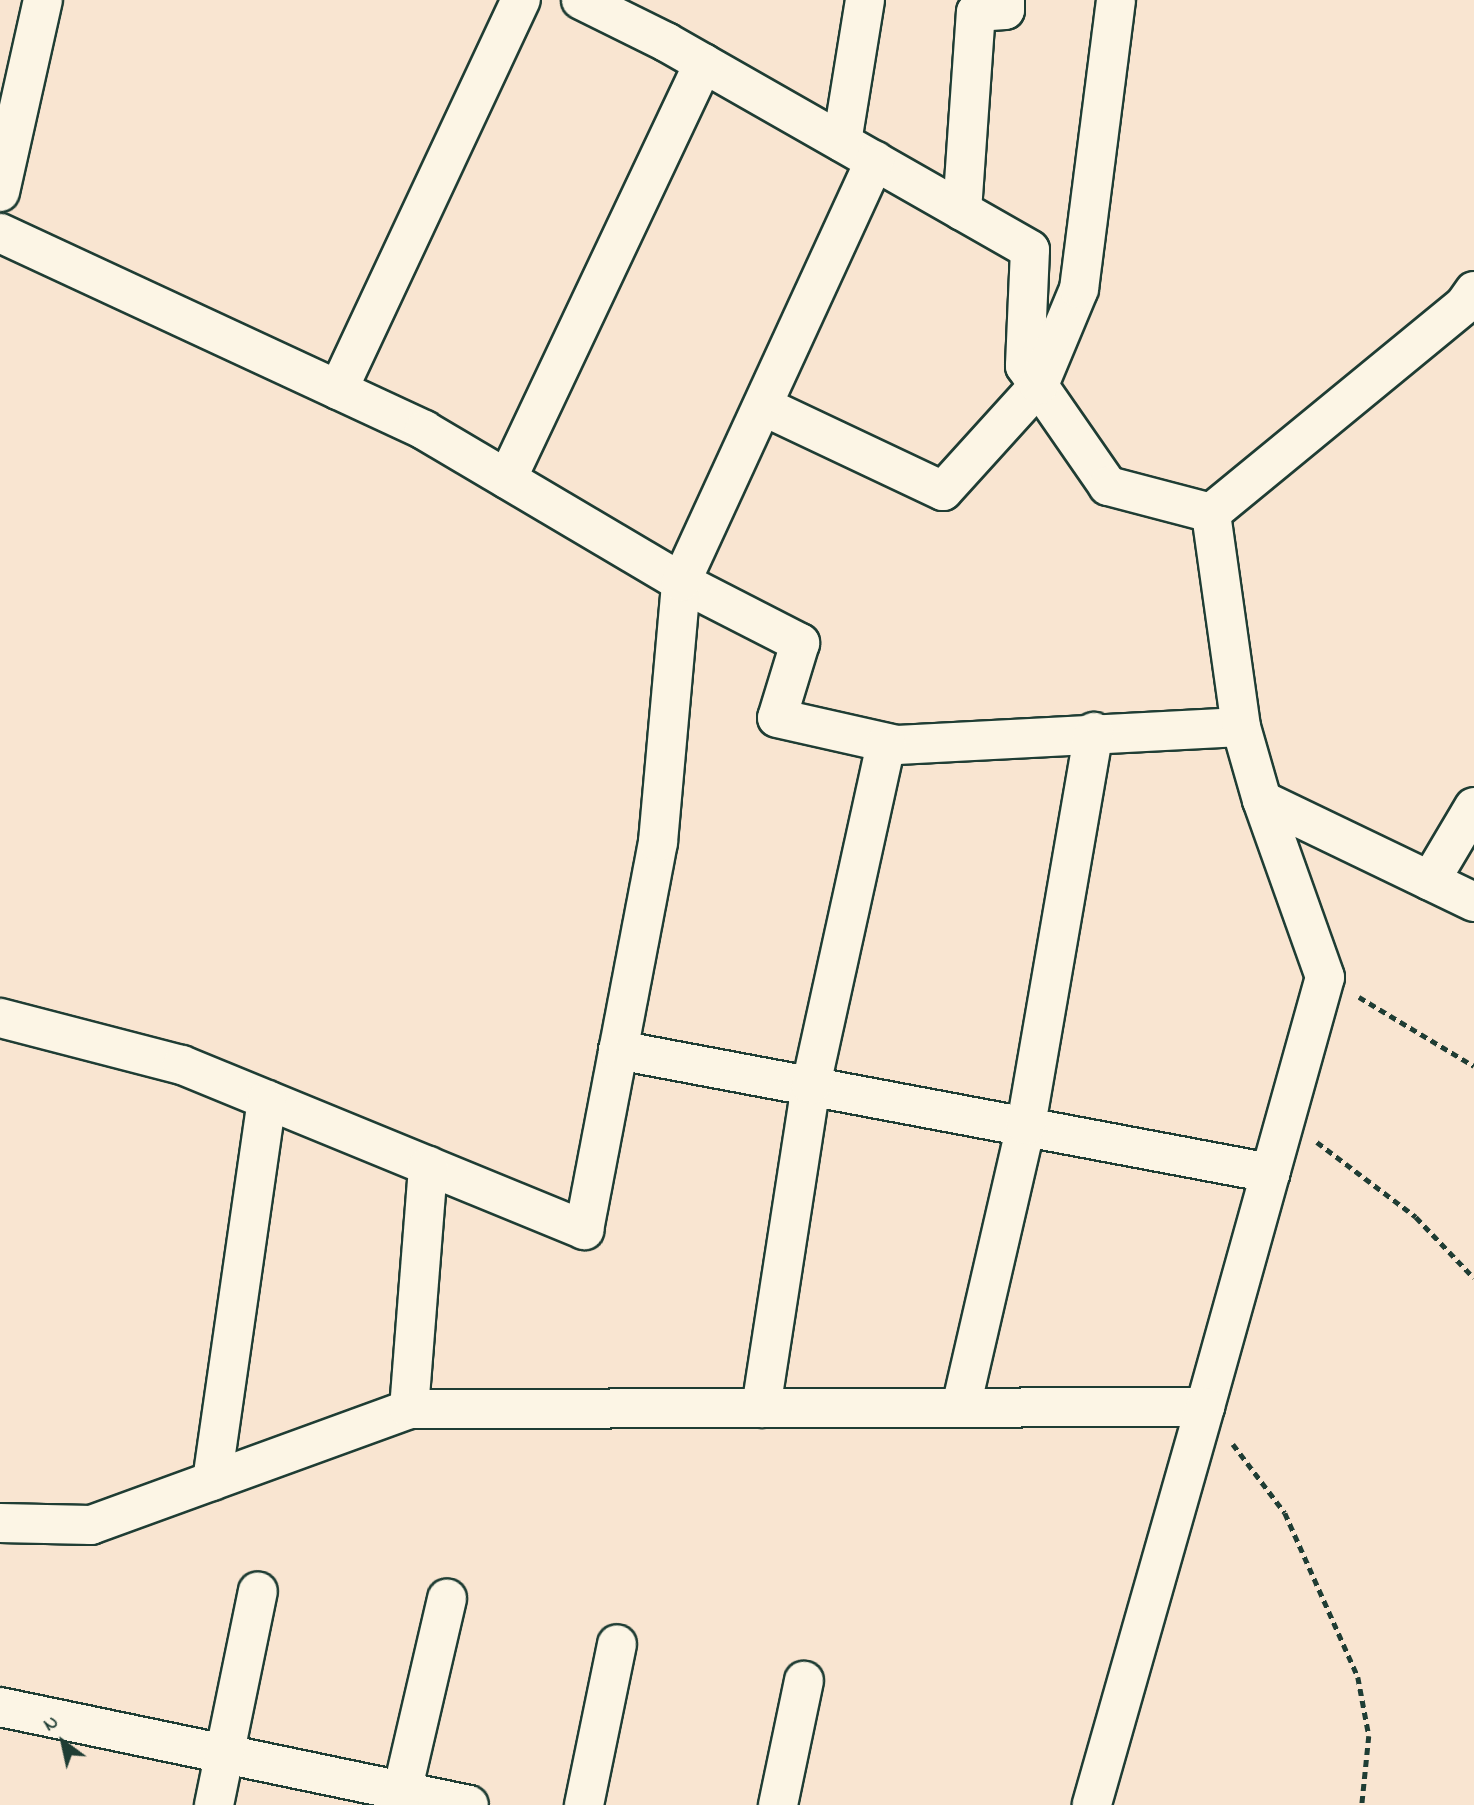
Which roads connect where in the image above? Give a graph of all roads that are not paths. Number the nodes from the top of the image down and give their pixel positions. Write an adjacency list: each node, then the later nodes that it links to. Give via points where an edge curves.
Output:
1 (43, 0): 10 (street)
2 (521, 0): 15 (street)
3 (581, 0): 7 (street)
4 (865, 0): 8 (street)
5 (1005, 0): 11 (street, via 1005,10 976,12)
6 (1116, 0): 14 (street, via 1079,289)
7 (704, 63): 8 (street); 17 (street)
8 (842, 142): 9 (street)
9 (875, 161): 11 (street); 16 (street)
10 (0, 192)
11 (962, 211): 14 (street, via 1030,250 1025,366)
12 (0, 233): 15 (street)
13 (1471, 301): 18 (street)
14 (1039, 385): 16 (street, via 943,491); 18 (street, via 1108,486)
15 (338, 390): 17 (street, via 424,430)
16 (763, 406): 19 (street)
17 (507, 479): 19 (street)
18 (1211, 513): 20 (street)
19 (681, 582): 22 (street, via 800,643 777,718); 28 (street, via 658,842)
20 (1241, 727): 21 (street); 23 (street)
21 (1094, 732): 22 (street); 31 (street)
22 (886, 743): 29 (street)
23 (1262, 800): 25 (street); 33 (street, via 1325,977)
24 (1474, 807): 25 (street)
25 (1430, 881): 26 (street)
26 (1474, 902)
27 (0, 1018): 30 (street, via 182,1065)
28 (618, 1050): 29 (street); 32 (street, via 584,1230)
29 (811, 1086): 31 (street); 36 (street)
30 (267, 1100): 32 (street); 38 (street)
31 (1026, 1125): 33 (street); 34 (street)
32 (428, 1166): 37 (street)
33 (1270, 1173): 35 (street)
34 (961, 1407): 35 (street); 36 (street)
35 (1205, 1407): 51 (street)
36 (761, 1408): 37 (street)
37 (409, 1409): 38 (street)
38 (212, 1480): 39 (street, via 91,1525)
39 (0, 1523)
40 (258, 1591): 45 (street)
41 (447, 1599): 46 (street)
42 (617, 1644): 49 (street)
43 (804, 1681): 50 (street)
44 (0, 1707): 45 (street)
45 (226, 1753): 46 (street); 47 (street)
46 (401, 1798): 48 (street)
47 (214, 1805)
48 (469, 1805)
49 (584, 1805)
50 (778, 1805)
51 (1092, 1805)

